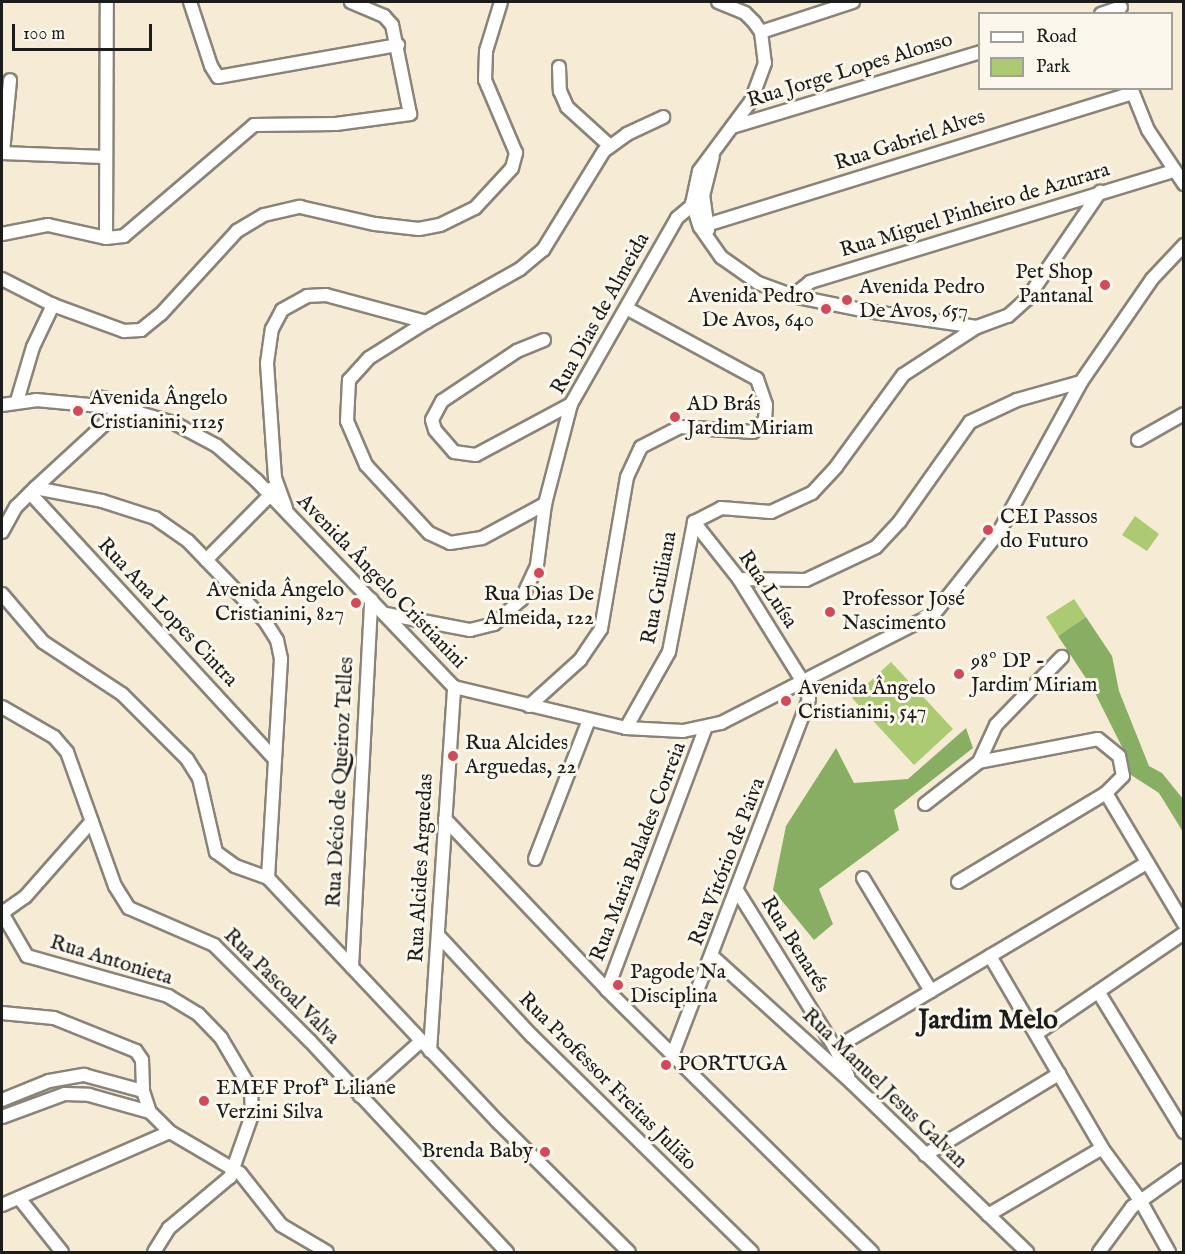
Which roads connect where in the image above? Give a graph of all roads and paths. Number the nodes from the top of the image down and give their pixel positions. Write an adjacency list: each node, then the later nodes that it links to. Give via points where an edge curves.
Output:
1 (107, 2): 20 (street)
2 (190, 2): 10 (street, via 214,73 229,77)
3 (351, 2): 10 (street, via 388,20)
4 (501, 2): 32 (street, via 486,51 485,80 516,153 512,168 475,208 440,225 419,229 375,224 300,207 264,215 237,231 161,314 137,331 124,331)
5 (718, 2): 9 (street, via 745,13)
6 (852, 2): 9 (street)
7 (1121, 7): 8 (street)
8 (1107, 12)
9 (761, 32): 16 (street, via 765,63 760,83)
10 (398, 45): 28 (street, via 410,114 336,124 254,125 139,226 124,236)
11 (978, 53): 16 (street, Rua Jorge Lopes Alonso)
12 (559, 67): 17 (street, via 560,91 567,107)
13 (10, 80): 19 (street)
14 (1131, 91): 21 (street); 26 (street, Rua Gabriel Alves)
15 (663, 117): 17 (street)
16 (732, 127): 18 (street)
17 (610, 147): 34 (street, via 599,157 543,250 520,269)
18 (714, 150): 24 (street); 25 (street, via 699,171)
19 (2, 152): 20 (street)
20 (104, 157): 28 (street)
21 (1173, 171): 22 (street); 23 (street, Rua Miguel Pinheiro de Azurara)
22 (1184, 184)
23 (1100, 192): 31 (street, Rua Miguel Pinheiro de Azurara, via 810,282); 35 (street, Rua Guiliana, via 1028,299 1008,316)
24 (704, 196): 25 (street, Rua Dias de Almeida); 26 (street)
25 (692, 203): 26 (street); 33 (street, Rua Dias de Almeida, via 677,218)
26 (704, 226): 31 (street, via 711,243 744,276)
27 (2, 234): 28 (street, via 48,225)
28 (106, 238)
29 (1184, 245): 37 (street, Avenida Ângelo Cristianini, via 1152,279)
30 (2, 279): 32 (street)
31 (793, 296): 35 (street)
32 (53, 305): 38 (street, via 33,347)
33 (628, 309): 39 (street, Rua Dias de Almeida); 59 (street, via 757,379 765,398 765,420 753,432 680,427 641,447 627,477 602,629 580,660)
34 (426, 322): 44 (street, via 326,295 307,296 282,310 272,329 267,363); 47 (street, via 369,358 349,380 347,421 366,465 429,533 450,543 482,538)
35 (977, 327): 49 (street, Rua Guiliana, via 903,375 836,467 812,493 771,512 721,508)
36 (544, 340): 39 (street, via 517,351 442,401 432,420 435,430 454,452 476,454)
37 (1081, 382): 52 (street, via 1017,400 970,422 900,521 876,547 806,580); 57 (street, Avenida Ângelo Cristianini, via 999,532 945,603 921,623)
38 (18, 396): 40 (street, Avenida Ângelo Cristianini); 41 (street, Avenida Ângelo Cristianini); 44 (street, via 119,399 187,423 228,446 262,478)
39 (571, 404): 47 (street, Rua Dias de Almeida)
40 (2, 405)
41 (122, 408): 45 (street); 46 (street, Avenida Ângelo Cristianini, via 174,423 208,441 242,466)
42 (1184, 414): 43 (street)
43 (1138, 440)
44 (275, 478): 46 (street); 48 (street)
45 (32, 490): 50 (street); 51 (street, via 102,501 155,518 188,541); 64 (street, Rua Ana Lopes Cintra)
46 (270, 495): 48 (street, Avenida Ângelo Cristianini); 51 (street)
47 (545, 504): 55 (street, Rua Dias de Almeida, via 533,579 521,600 494,624 470,630)
48 (288, 514): 54 (street, Avenida Ângelo Cristianini)
49 (694, 522): 52 (street, Rua Luísa); 62 (street, Rua Guiliana, via 669,652)
50 (2, 532)
51 (206, 560): 64 (street, via 277,640 281,659)
52 (739, 579): 57 (street, Rua Luísa)
53 (2, 594): 72 (street, via 43,642 122,694 187,759 199,778 216,852 235,866)
54 (371, 599): 55 (street, Avenida Ângelo Cristianini); 82 (street, Rua Décio de Queiroz Telles)
55 (385, 614): 58 (street, Avenida Ângelo Cristianini)
56 (1062, 657): 65 (street, via 996,725)
57 (803, 682): 63 (street, Avenida Ângelo Cristianini); 75 (street, Rua Vitório de Paiva, via 808,691 808,708)
58 (454, 687): 59 (street, Avenida Ângelo Cristianini); 68 (street, Rua Alcides Arguedas)
59 (529, 706): 61 (street, Avenida Ângelo Cristianini)
60 (2, 707): 69 (street, Rua Pascoal Valva, via 61,743 79,778)
61 (589, 720): 62 (street, Avenida Ângelo Cristianini); 70 (street)
62 (626, 728): 63 (street, Avenida Ângelo Cristianini, via 662,732)
63 (706, 728): 83 (street, Rua Maria Balades Correia)
64 (275, 759): 72 (street)
65 (979, 762): 66 (street, via 1098,739 1114,748 1123,766 1123,776); 67 (street)
66 (1106, 793): 71 (street); 74 (street)
67 (925, 804)
68 (445, 819): 78 (street, Rua Alcides Arguedas); 83 (street)
69 (92, 821): 76 (street, via 25,897); 95 (street, Rua Pascoal Valva, via 115,886 129,908 214,945)
70 (535, 859)
71 (1146, 863): 77 (street); 81 (street)
72 (268, 878): 82 (street)
73 (863, 878): 84 (street)
74 (958, 882)
75 (738, 892): 80 (street, Rua Vitório de Paiva); 89 (street, Rua Benarés)
76 (2, 913): 103 (street, Rua Antonieta, via 27,956 168,996 210,1024 241,1069 253,1096 252,1114)
77 (1184, 924)
78 (438, 935): 90 (street, Rua Alcides Arguedas); 114 (street, Rua Professor Freitas Julião, via 540,1044)
79 (1181, 936): 85 (street)
80 (712, 956): 91 (street, Rua Vitório de Paiva); 93 (street, Rua Manuel Jesus Galvan)
81 (990, 956): 84 (street); 87 (street)
82 (352, 967): 88 (street)
83 (607, 990): 91 (street)
84 (931, 991): 89 (street)
85 (1099, 993): 87 (street); 99 (street)
86 (2, 1013): 94 (street, via 54,1018 128,1047 142,1060)
87 (1036, 1034): 92 (street)
88 (421, 1041): 90 (street); 95 (street)
89 (835, 1048): 93 (street, Rua Benarés)
90 (430, 1051): 113 (street)
91 (672, 1056): 115 (street)
92 (1059, 1074): 101 (street); 102 (street)
93 (850, 1082): 102 (street, Rua Manuel Jesus Galvan)
94 (143, 1091): 96 (street, via 84,1075 49,1081); 97 (street)
95 (360, 1096): 112 (street, Rua Pascoal Valva)
96 (2, 1100)
97 (150, 1112): 98 (street, via 89,1095 65,1094); 100 (street)
98 (2, 1117)
99 (1184, 1131)
100 (170, 1132): 103 (street); 105 (street)
101 (1102, 1148): 106 (street); 108 (street)
102 (925, 1155): 108 (street, Rua Manuel Jesus Galvan)
103 (234, 1170): 110 (street, via 220,1189 169,1228); 111 (street, via 250,1183 281,1225)
104 (1184, 1170): 106 (street)
105 (19, 1198): 107 (street); 109 (street)
106 (1140, 1200): 117 (street); 118 (street)
107 (2, 1205)
108 (988, 1215): 116 (street, Rua Manuel Jesus Galvan)
109 (63, 1252)
110 (154, 1252)
111 (327, 1252)
112 (507, 1252)
113 (629, 1252)
114 (752, 1252)
115 (872, 1252)
116 (1027, 1252)
117 (1099, 1252)
118 (1169, 1252)

